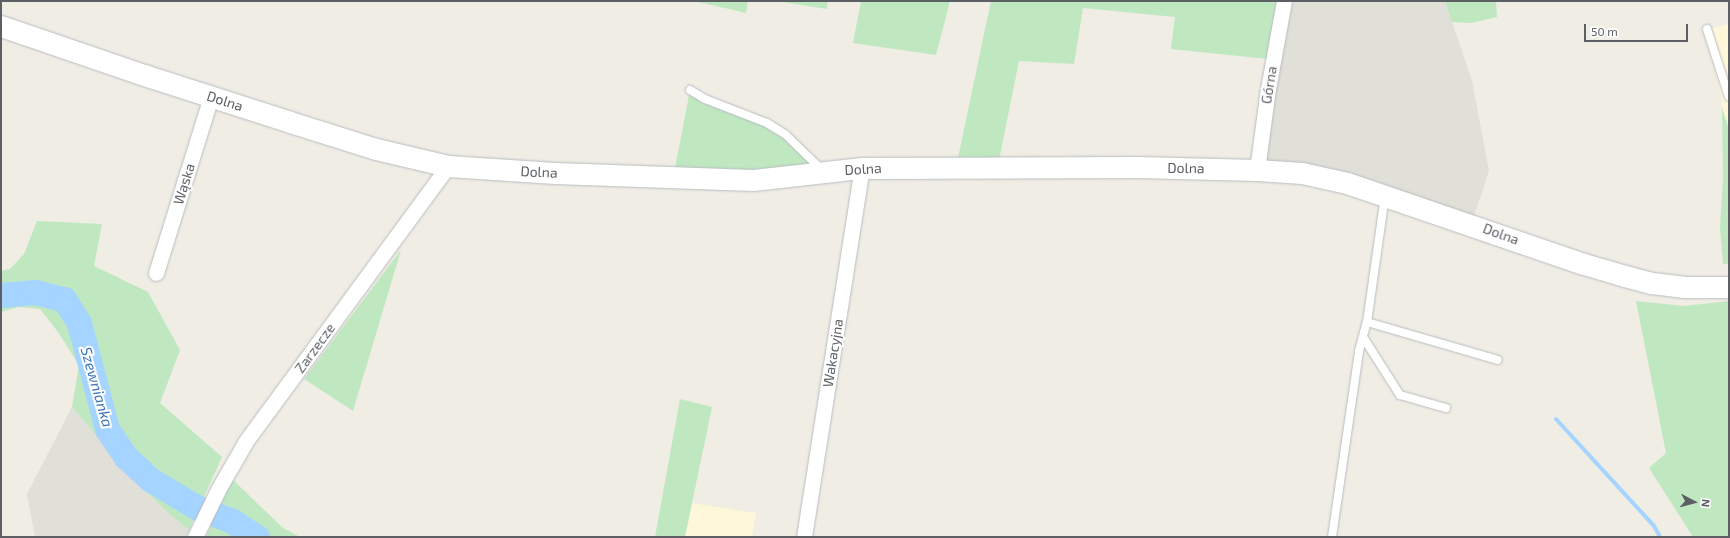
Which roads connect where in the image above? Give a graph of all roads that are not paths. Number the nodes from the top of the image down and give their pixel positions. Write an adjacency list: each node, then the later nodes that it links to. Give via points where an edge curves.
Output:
1 (1284, 1): 9 (street, Górna)
2 (1, 26): 5 (street, Dolna)
3 (1707, 29): 6 (lane)
4 (690, 90): 10 (lane, via 705,99 767,123 786,135)
5 (211, 96): 7 (street, Dolna, via 376,148); 12 (street, Wąska)
6 (1729, 97)
7 (448, 166): 10 (street, Dolna, via 700,180 753,180); 18 (street, Zarzecze, via 246,441 218,488)
8 (862, 168): 9 (street, Dolna); 10 (street, Dolna); 19 (street, Wakacyjna)
9 (1257, 170): 11 (street, Dolna, via 1329,178)
10 (824, 172)
11 (1385, 195): 13 (street, Dolna, via 1625,276 1683,287); 14 (lane)
12 (156, 272)
13 (1729, 287)
14 (1366, 322): 15 (lane); 16 (lane)
15 (1363, 337): 17 (lane, via 1400,395); 20 (lane)
16 (1498, 360)
17 (1446, 408)
18 (195, 536)
19 (804, 537)
20 (1332, 537)

